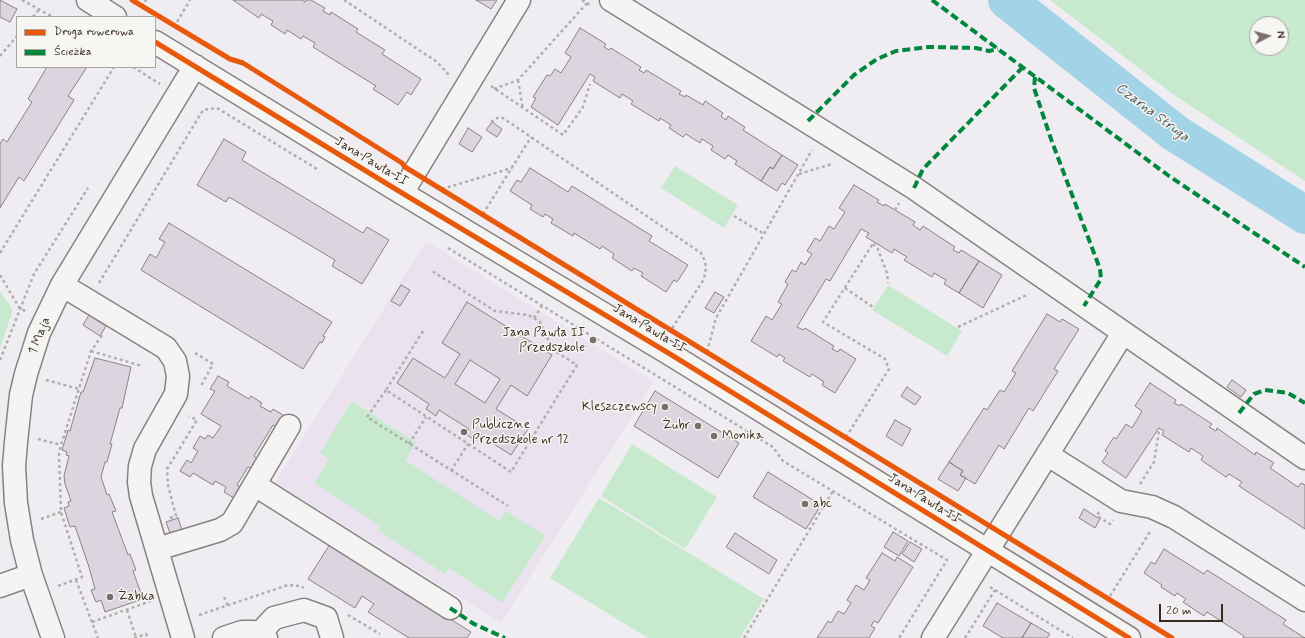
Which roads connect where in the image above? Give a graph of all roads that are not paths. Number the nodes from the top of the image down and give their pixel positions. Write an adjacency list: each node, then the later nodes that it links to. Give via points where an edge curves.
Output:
1 (88, 0): 4 (street)
2 (519, 0): 7 (street)
3 (611, 0): 9 (street, via 914,188)
4 (113, 16)
5 (158, 44): 6 (street, Jana Pawła II)
6 (195, 66): 7 (street, Jana Pawła II); 8 (street, 1 Maja)
7 (402, 193): 15 (street, Jana Pawła II, via 670,354)
8 (62, 285): 14 (street, via 166,348 175,360 178,376 176,394 145,449 140,466 141,496); 16 (street, 1 Maja, via 32,354 21,395 14,466 16,503)
9 (1123, 333): 11 (street); 12 (street)
10 (289, 426): 13 (street)
11 (1048, 455): 15 (street); 18 (street, via 1121,501 1152,507 1174,517)
12 (1305, 458)
13 (254, 485): 14 (street, via 232,523 220,530); 19 (street)
14 (156, 549): 22 (street)
15 (987, 550): 25 (street); 26 (street, Jana Pawła II)
16 (31, 575): 17 (street); 21 (street, 1 Maja)
17 (0, 586)
18 (1305, 600)
19 (450, 608)
20 (262, 636): 23 (street, via 253,632 242,632); 24 (street, via 274,618 304,610 326,618)
21 (52, 638)
22 (183, 638)
23 (224, 638)
24 (332, 638)
25 (933, 638)
26 (1129, 638)

